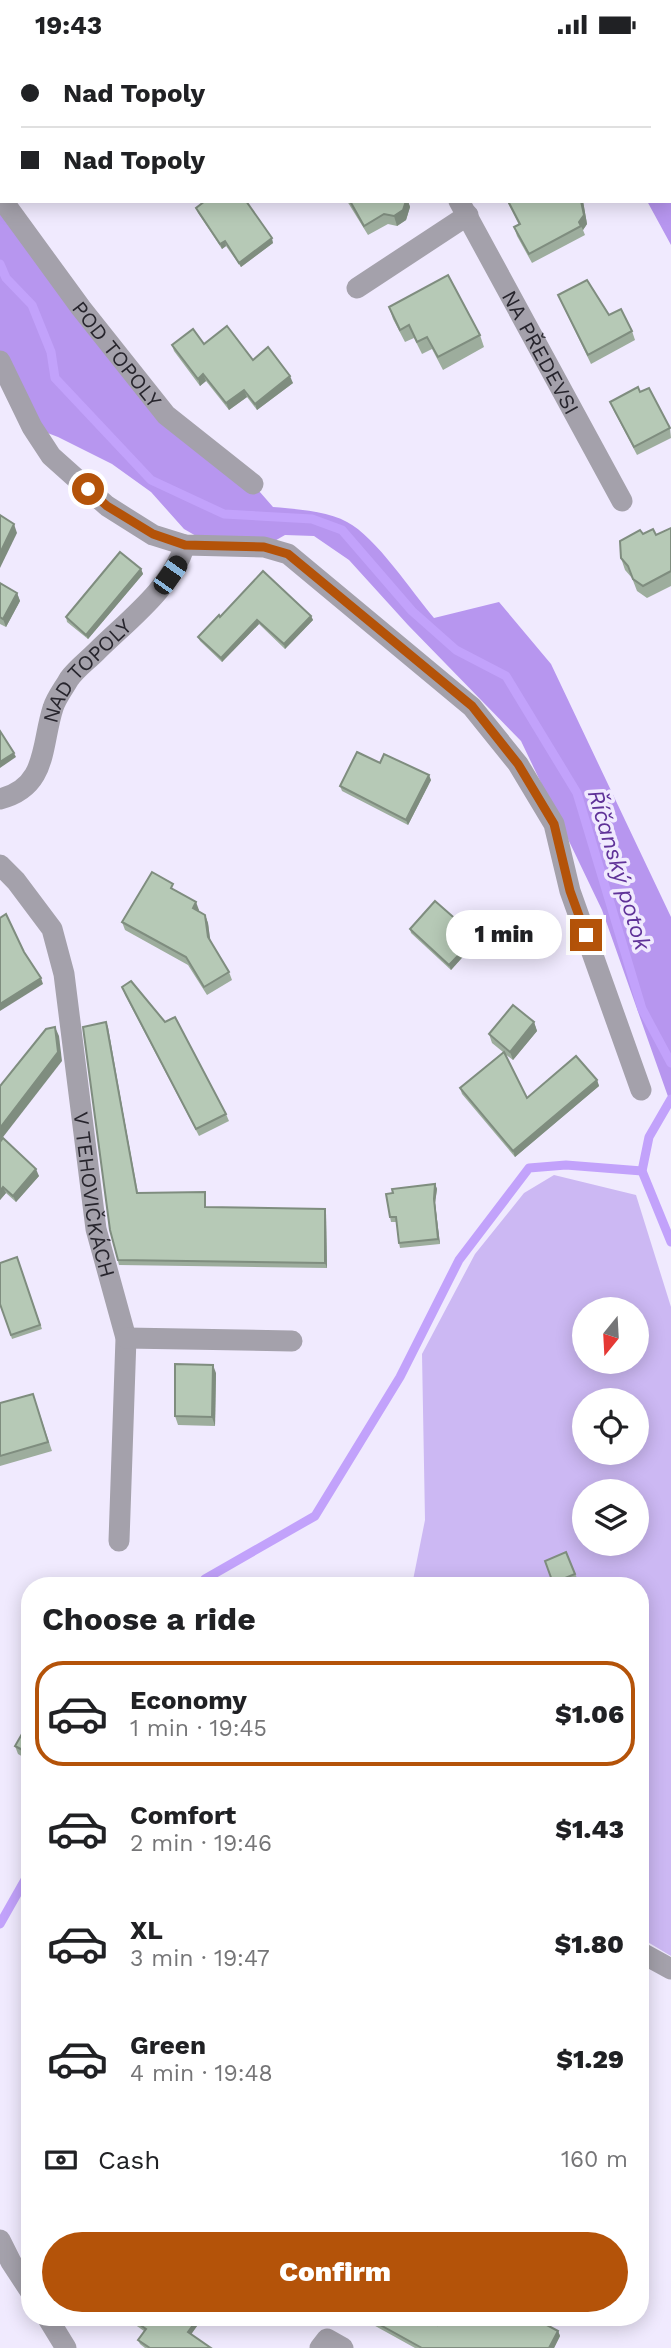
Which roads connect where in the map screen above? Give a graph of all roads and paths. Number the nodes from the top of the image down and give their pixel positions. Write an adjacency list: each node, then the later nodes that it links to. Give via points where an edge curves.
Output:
1 (3, 203): 5 (street, POD TOPOLY, via 166,415)
2 (464, 208): 3 (street); 6 (street, NA PŘEDEVSI)
3 (356, 288)
4 (0, 361): 7 (street, via 51,456 107,506 153,534)
5 (253, 484)
6 (622, 501)
7 (185, 545): 8 (street, NAD TOPOLY, via 159,590 71,677 53,706 43,760 32,780); 10 (street, via 264,547 288,554 472,706 518,764 554,824 570,891)
8 (0, 799)
9 (0, 865): 11 (street, V TEHOVIČKÁCH, via 51,929 61,963 96,1229)
10 (641, 1090)
11 (126, 1338): 12 (street); 13 (street, V TEHOVIČKÁCH)
12 (292, 1341)
13 (119, 1541)
14 (649, 1957): 15 (street)
15 (671, 1969)
16 (0, 2240): 17 (street)
17 (5, 2258): 18 (street)
18 (21, 2279)
19 (54, 2326): 20 (street)
20 (66, 2348)
21 (320, 2348): 22 (street, via 327,2339)
22 (343, 2348)

